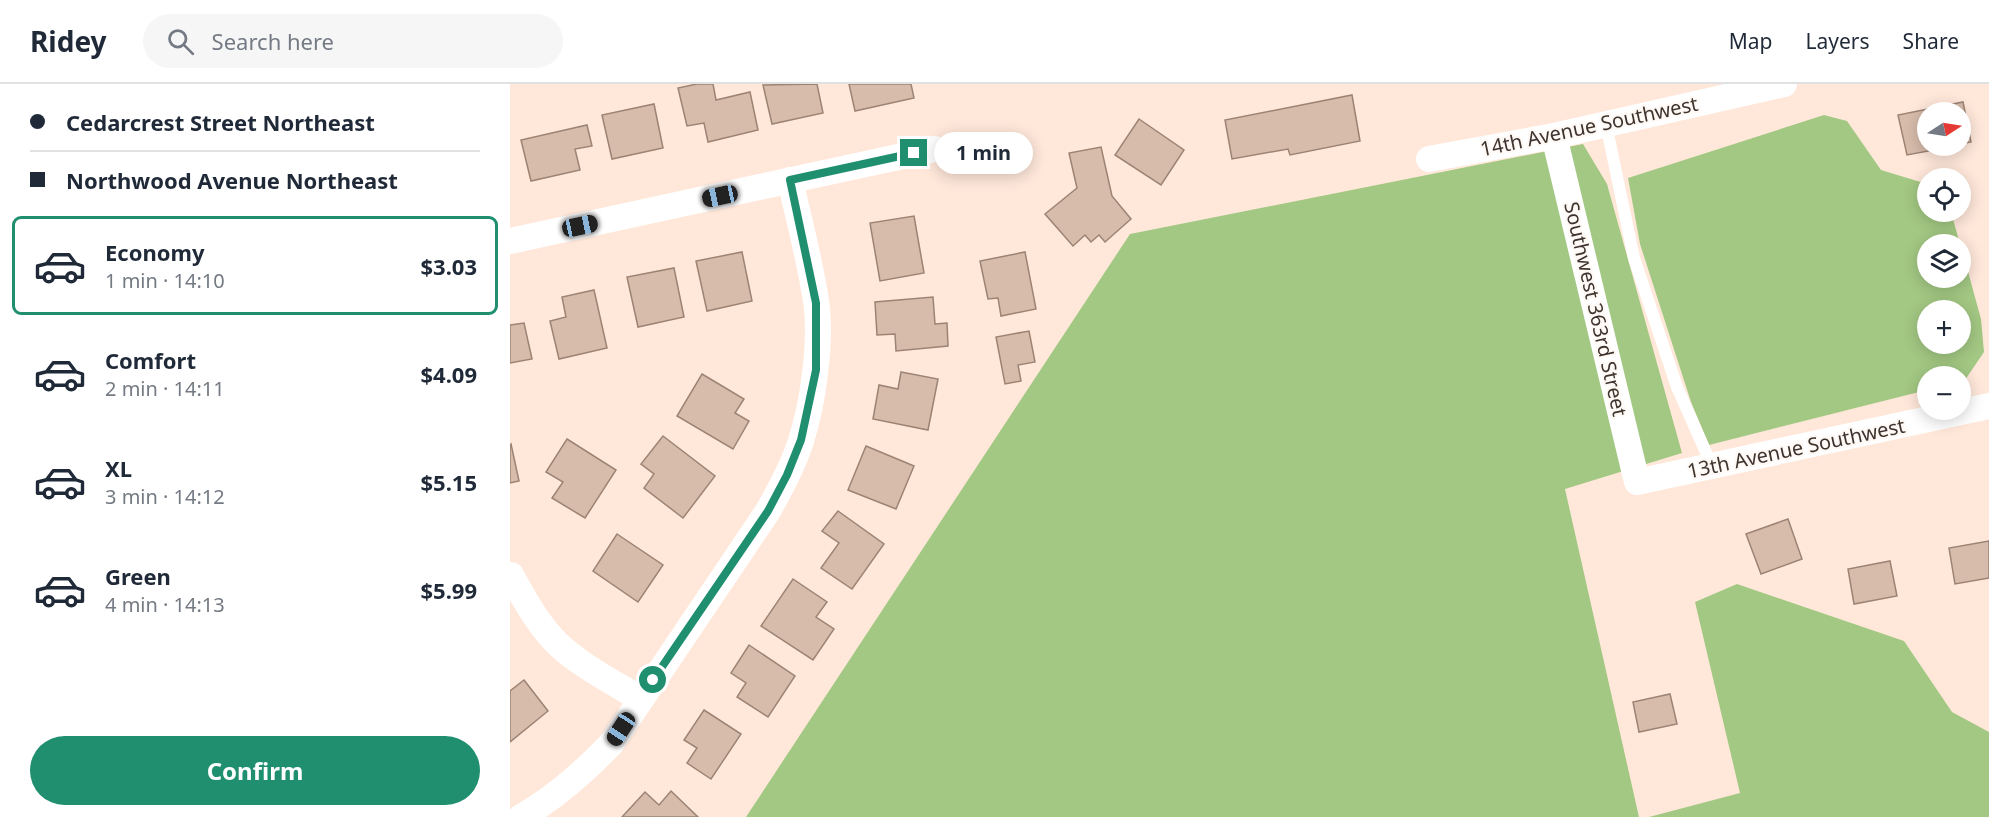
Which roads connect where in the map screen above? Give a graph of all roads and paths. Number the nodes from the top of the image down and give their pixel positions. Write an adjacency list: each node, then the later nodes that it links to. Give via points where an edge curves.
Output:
1 (1784, 84): 2 (street, 14th Avenue Southwest)
2 (1606, 124): 3 (street, 14th Avenue Southwest); 9 (lane, via 1634,258 1677,387)
3 (1554, 136): 5 (street, 14th Avenue Southwest); 10 (street, Southwest 363rd Street)
4 (935, 149): 6 (street)
5 (1429, 159)
6 (790, 180): 7 (street); 12 (street, via 816,303 816,370 801,440 768,511)
7 (510, 241)
8 (1989, 406): 9 (street, 13th Avenue Southwest)
9 (1712, 466): 10 (street, 13th Avenue Southwest)
10 (1637, 482)
11 (511, 575): 12 (street, via 553,640 589,668)
12 (641, 699): 13 (street, via 611,744 591,765 544,804)
13 (521, 817)

